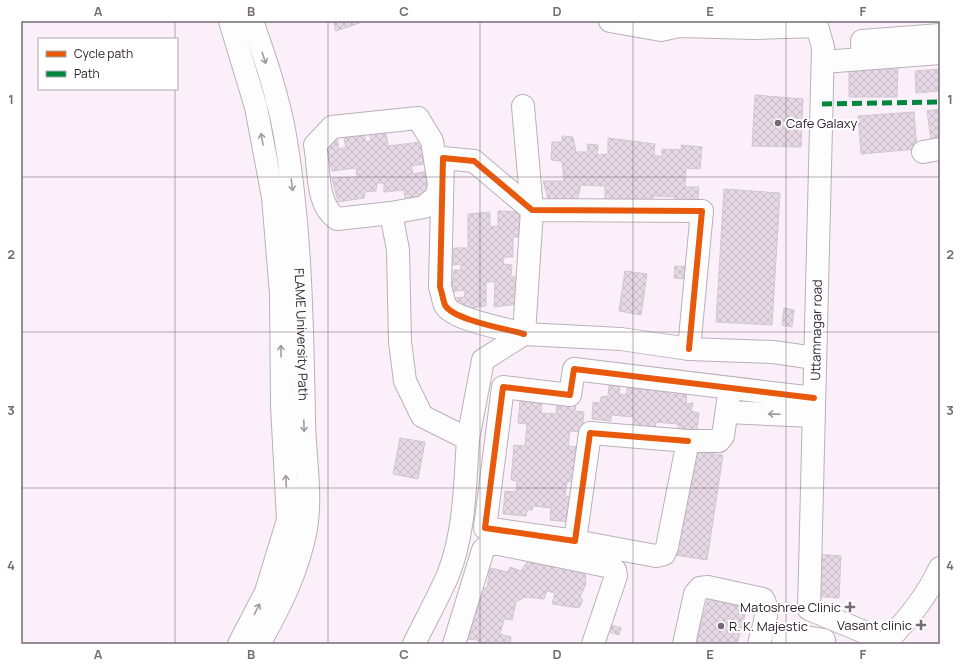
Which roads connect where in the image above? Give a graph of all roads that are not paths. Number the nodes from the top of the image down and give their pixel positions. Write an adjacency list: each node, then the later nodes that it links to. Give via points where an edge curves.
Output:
1 (230, 21): 22 (street, FLAME University Path, one-way to 1, via 282,405 281,294 273,197 256,107)
2 (252, 21): 22 (street, FLAME University Path, one-way to 22, via 271,79 284,134 295,205 301,278 308,499)
3 (610, 21): 4 (street, via 660,30)
4 (679, 23): 5 (street)
5 (754, 24): 6 (street)
6 (819, 24): 9 (street, Uttamnagar road)
7 (940, 35): 10 (street, via 862,41)
8 (940, 53): 10 (street)
9 (823, 54): 10 (street); 16 (street, Uttamnagar road)
10 (863, 59)
11 (523, 106): 12 (street)
12 (532, 210): 14 (street); 14 (street, via 474,161 442,158 440,287 446,306 455,314); 15 (street, via 702,211)
13 (391, 213): 13 (street, via 337,218 330,214 323,202 315,145 332,127 418,118 432,141 439,184 437,196 424,207); 20 (street, via 398,250 400,342 405,381 422,416)
14 (524, 334): 15 (street, via 620,339); 20 (street, via 482,360)
15 (689, 349): 16 (street, via 773,352)
16 (815, 358): 18 (street, Uttamnagar road)
17 (730, 388): 18 (street); 19 (street); 23 (street, via 574,369 570,395 503,387 485,528)
18 (814, 407): 19 (street, one-way to 19); 36 (street, Uttamnagar road, via 809,609 869,634)
19 (728, 412): 21 (street, via 723,436 719,441)
20 (468, 439): 29 (street, via 463,514 457,544 448,574)
21 (688, 441): 23 (street, via 664,554 656,556); 23 (street, via 590,433)
22 (297, 520): 27 (street, one-way to 22, via 266,592); 28 (street, FLAME University Path, via 296,568 278,610)
23 (575, 542)
24 (940, 568): 37 (street, via 932,584 899,629)
25 (681, 605): 32 (street)
26 (824, 640): 35 (street, via 793,635 783,641)
27 (239, 644)
28 (259, 644)
29 (414, 644)
30 (454, 644): 31 (street, via 483,550 489,544 499,544 611,567 615,570 616,576)
31 (593, 644)
32 (674, 644)
33 (684, 644): 34 (street, via 695,594 700,588 708,587 763,599 767,604)
34 (759, 644)
35 (783, 644)
36 (870, 644)
37 (884, 644)

